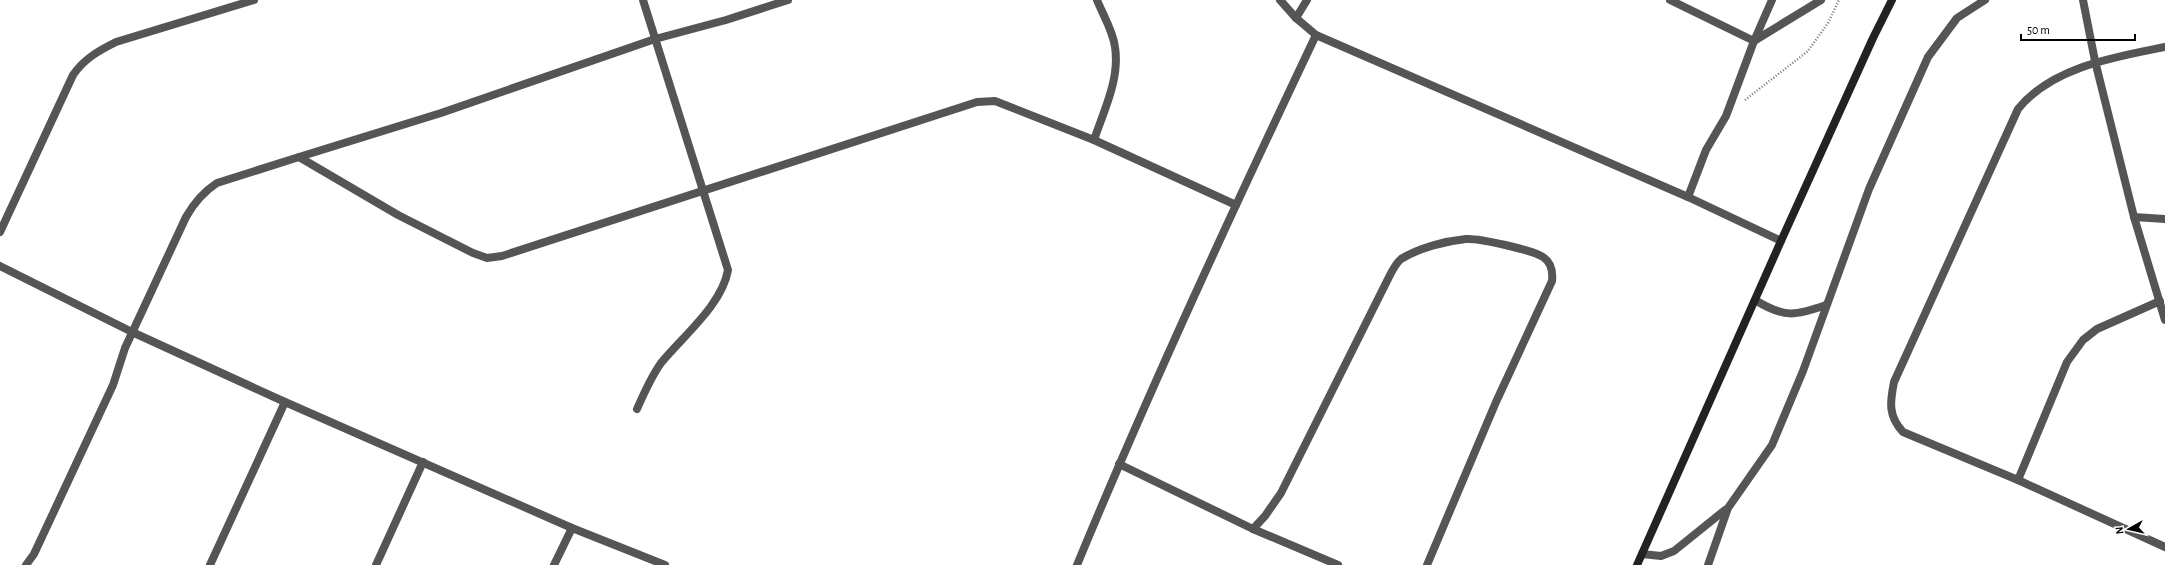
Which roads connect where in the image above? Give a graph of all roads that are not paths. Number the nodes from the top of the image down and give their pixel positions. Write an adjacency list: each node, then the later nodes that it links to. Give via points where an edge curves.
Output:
1 (254, 0): 26 (street, via 116,42 81,63 73,75)
2 (643, 0): 15 (street)
3 (788, 0): 15 (street)
4 (1097, 0): 19 (street, via 1115,45 1117,64)
5 (1280, 0): 13 (street)
6 (1306, 0): 13 (street)
7 (1670, 0): 16 (street)
8 (1772, 0): 16 (street)
9 (1821, 0): 16 (street)
10 (1892, 0): 27 (street, via 1872,38)
11 (1984, 0): 31 (street, via 1957,18 1928,57 1869,188)
12 (2083, 0): 18 (street)
13 (1296, 18): 14 (street)
14 (1316, 35): 22 (street); 23 (street)
15 (655, 39): 20 (street, via 441,113); 21 (street)
16 (1754, 41): 22 (street, via 1726,116 1706,150)
17 (2165, 47): 18 (street)
18 (2095, 62): 24 (street); 38 (street, via 2041,88 2028,96 2018,109 1894,382 1891,413 1895,424 1903,432)
19 (1094, 140): 21 (street, via 1011,106 994,101 977,102); 23 (street)
20 (299, 157): 21 (street, via 398,215 487,258 502,256); 33 (street, via 217,183 207,189 186,217)
21 (703, 190): 35 (street, via 726,258 727,274 714,302 661,364)
22 (1688, 197): 27 (street)
23 (1236, 206): 37 (street)
24 (2134, 217): 25 (street); 30 (street)
25 (2165, 219)
26 (0, 232)
27 (1781, 242): 29 (street)
28 (0, 266): 33 (street)
29 (1755, 300): 31 (street, via 1782,314 1799,314); 43 (street)
30 (2160, 301): 32 (street); 38 (street, via 2097,329 2083,340 2067,362)
31 (1826, 305): 39 (street, via 1803,371 1772,445)
32 (2165, 320)
33 (132, 332): 34 (street); 44 (street, via 113,385 77,466 34,554)
34 (285, 402): 36 (street); 45 (street)
35 (637, 409)
36 (423, 462): 40 (street); 46 (street)
37 (1119, 464): 41 (street); 49 (street)
38 (2018, 480): 42 (street)
39 (1728, 508): 43 (street, via 1674,551 1662,556); 53 (street)
40 (572, 528): 47 (street); 48 (street)
41 (1253, 529): 50 (street); 51 (street, via 1281,493 1389,277 1400,260 1419,250 1466,239 1486,240 1543,257 1550,263 1552,281 1496,402)
42 (2165, 546)
43 (1642, 554): 52 (street)
44 (26, 565)
45 (210, 565)
46 (376, 565)
47 (554, 565)
48 (665, 565)
49 (1077, 565)
50 (1338, 565)
51 (1428, 565)
52 (1637, 565)
53 (1708, 565)

